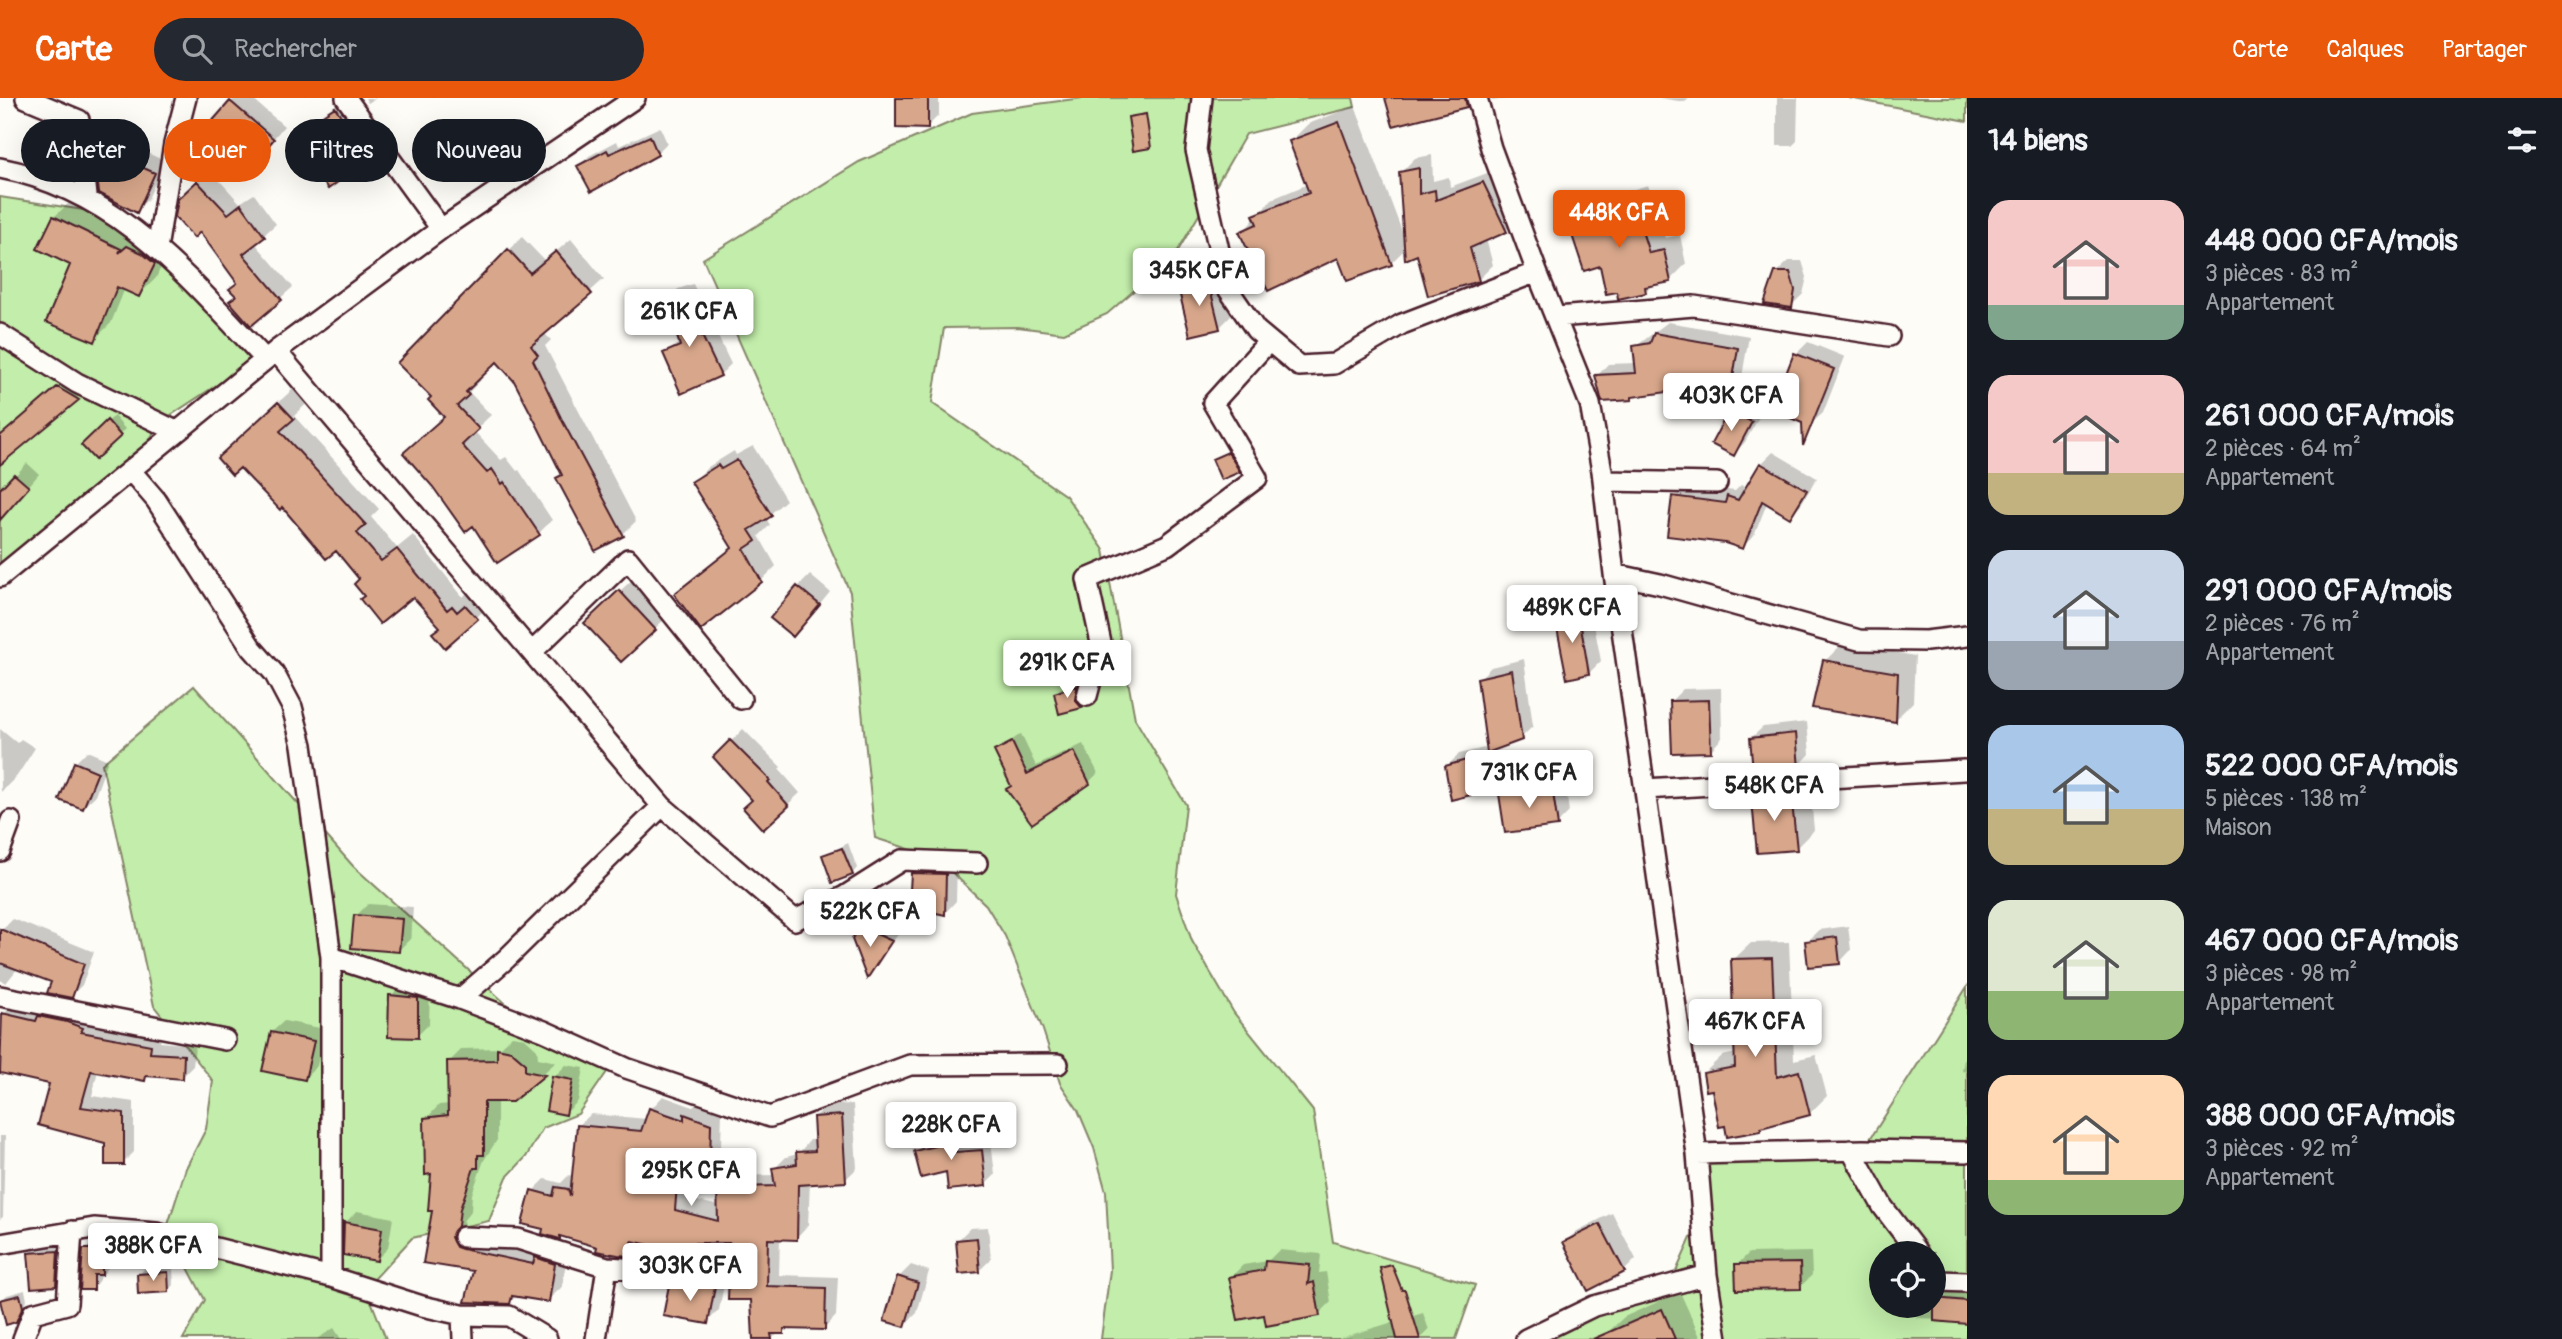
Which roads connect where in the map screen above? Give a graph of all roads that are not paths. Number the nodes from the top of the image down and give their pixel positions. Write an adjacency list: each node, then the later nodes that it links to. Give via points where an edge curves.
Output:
1 (26, 98): 8 (street, via 79,120)
2 (186, 98): 10 (street)
3 (346, 98): 9 (street)
4 (635, 98): 9 (street)
5 (1202, 98): 15 (street, via 1196,150 1228,289)
6 (1477, 98): 11 (street)
7 (0, 168): 8 (street)
8 (87, 196): 10 (street)
9 (441, 229): 16 (street)
10 (157, 249): 16 (street)
11 (1537, 272): 12 (street); 15 (street, via 1402,324 1334,364 1299,366)
12 (1557, 317): 14 (street, via 1693,306); 19 (street, via 1590,404)
13 (0, 334): 17 (street, via 77,383)
14 (1889, 336)
15 (1269, 341): 25 (street, via 1213,403 1257,478 1167,545 1087,579 1101,643)
16 (271, 355): 17 (street); 24 (street)
17 (176, 431): 18 (street)
18 (131, 471): 22 (street); 33 (street, via 156,500 251,647 274,673 292,707 302,745)
19 (1604, 481): 20 (street); 21 (street)
20 (1717, 483)
21 (1614, 574): 23 (street, via 1859,640); 28 (street)
22 (0, 577)
23 (1967, 636)
24 (532, 652): 26 (street, via 628,559); 29 (street)
25 (1087, 696)
26 (741, 699)
27 (1964, 770): 28 (street)
28 (1645, 789): 40 (street)
29 (662, 806): 32 (street, via 795,920 845,896 902,860); 35 (street)
30 (11, 821): 31 (street)
31 (0, 851)
32 (977, 863)
33 (331, 957): 35 (street); 48 (street)
34 (0, 996): 36 (street)
35 (460, 999): 37 (street, via 626,1069 770,1117 910,1065)
36 (225, 1040)
37 (1058, 1064)
38 (1851, 1150): 39 (street); 40 (street); 43 (street, via 1883,1207)
39 (1967, 1152)
40 (1697, 1154): 47 (street)
41 (72, 1231): 44 (street); 48 (street, via 94,1228 156,1233); 52 (street, via 67,1304 33,1313)
42 (463, 1237): 45 (street, via 518,1239)
43 (1909, 1241)
44 (0, 1244)
45 (607, 1267): 46 (street); 55 (street)
46 (719, 1274)
47 (1707, 1275): 56 (street, via 1594,1306); 57 (street)
48 (331, 1276): 51 (street)
49 (1946, 1281): 50 (street)
50 (1967, 1282)
51 (462, 1315): 53 (street); 54 (street, via 509,1316)
52 (23, 1339)
53 (463, 1339)
54 (547, 1339)
55 (596, 1339)
56 (1526, 1339)
57 (1717, 1339)

